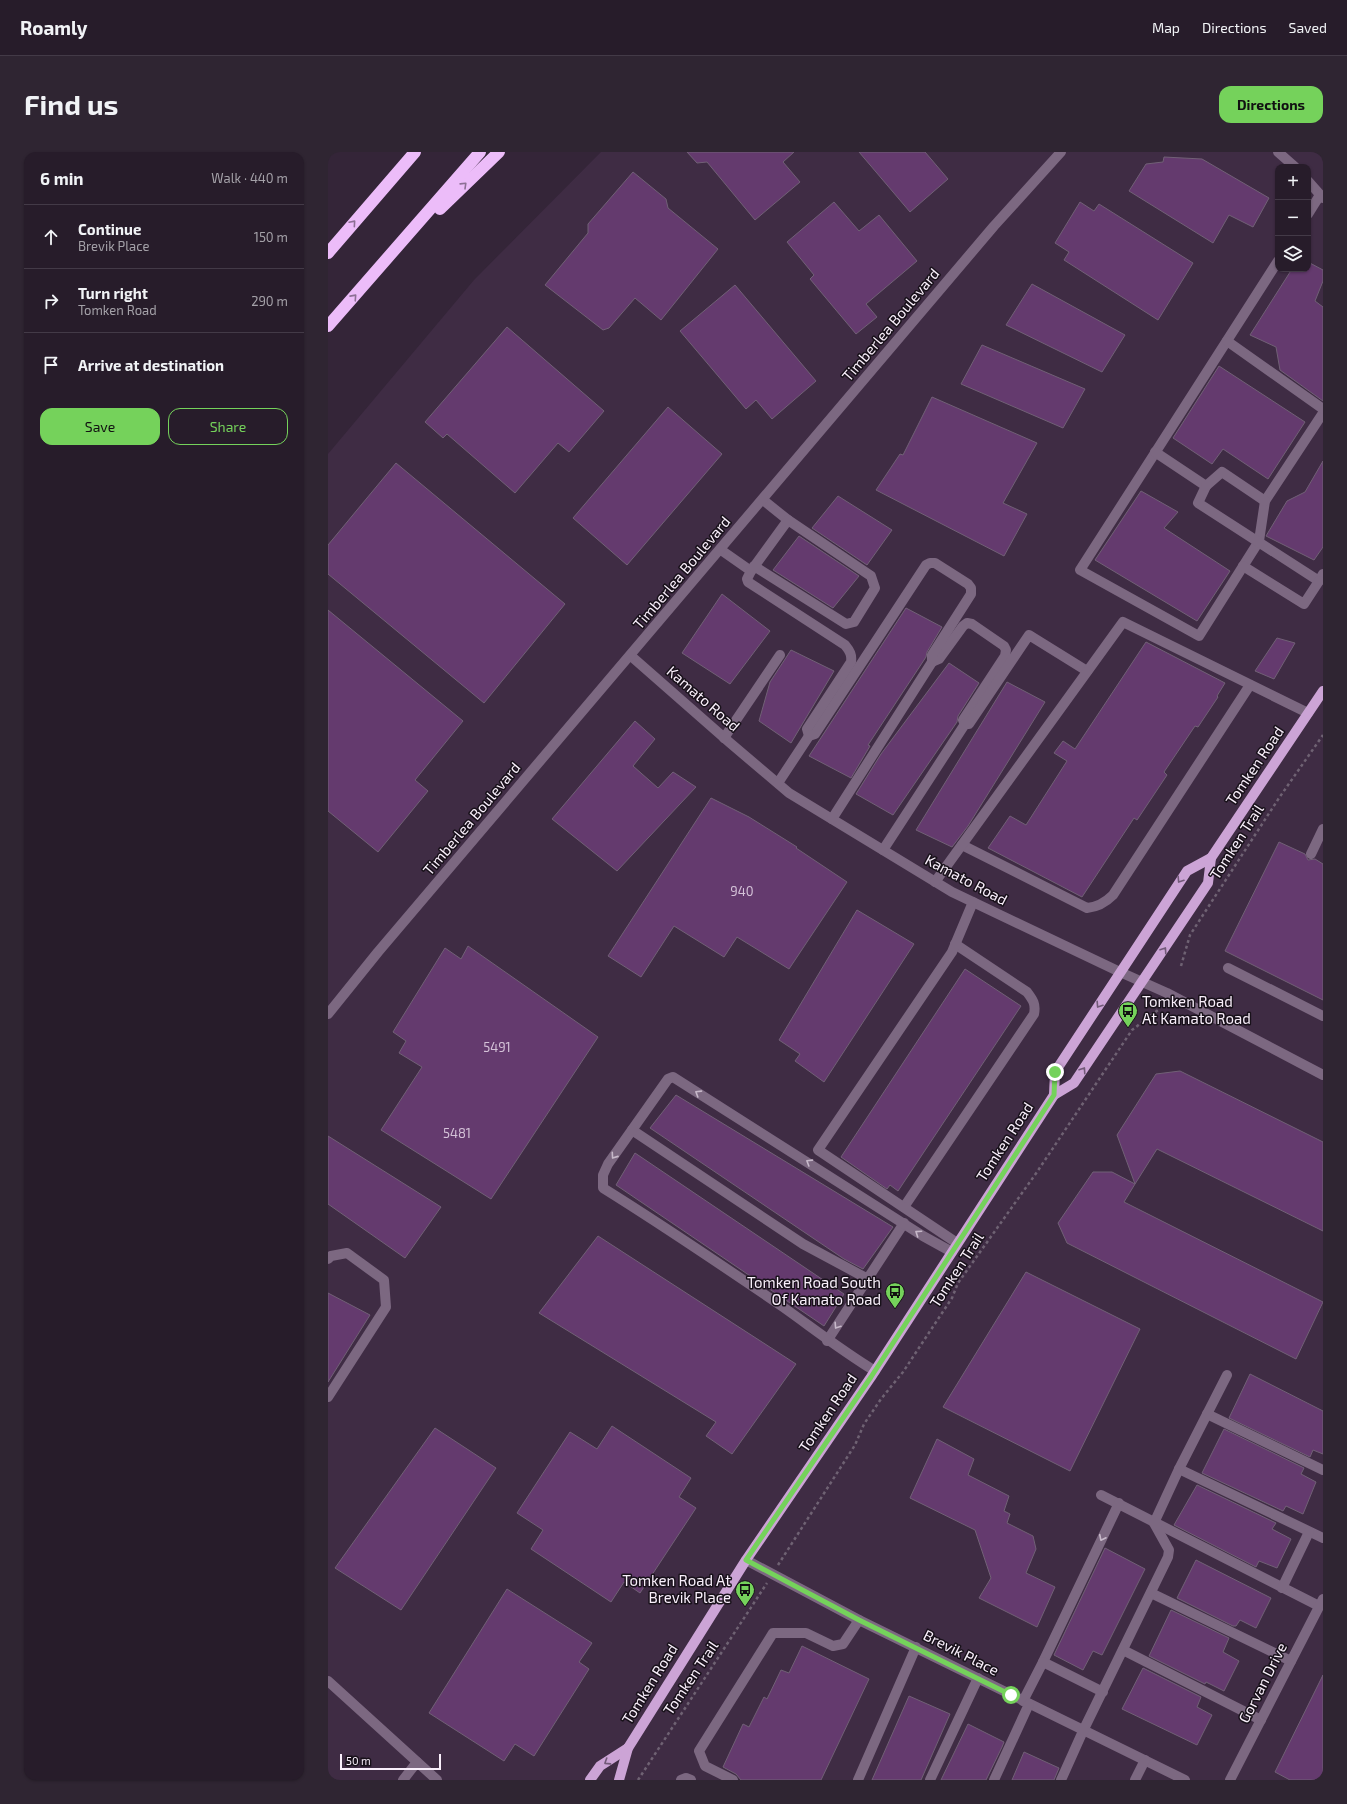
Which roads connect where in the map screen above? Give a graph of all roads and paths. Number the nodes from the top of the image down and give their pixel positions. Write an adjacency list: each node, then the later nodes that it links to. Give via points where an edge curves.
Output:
1 (415, 152): 10 (highway, one-way to 1)
2 (480, 152): 11 (highway)
3 (499, 152): 11 (highway, one-way to 3)
4 (1061, 152): 19 (street, Timberlea Boulevard, via 994,226)
5 (1278, 152): 6 (street)
6 (1292, 164)
7 (1311, 184): 8 (street)
8 (1322, 196): 9 (street)
9 (1311, 210)
10 (328, 253)
11 (386, 261): 13 (highway, one-way to 11)
12 (1275, 266): 14 (street)
13 (328, 326)
14 (1227, 341): 15 (street); 17 (street)
15 (1323, 409)
16 (1323, 412): 20 (street)
17 (1155, 452): 18 (street); 24 (street, via 1080,570 1199,636)
18 (1206, 486): 20 (street, via 1222,472); 22 (street, via 1198,504)
19 (763, 500): 21 (street); 23 (street, Timberlea Boulevard)
20 (1264, 501): 22 (street)
21 (788, 520): 25 (street); 25 (street, via 871,576 875,588 854,622 846,624)
22 (1258, 543): 24 (street); 26 (street)
23 (721, 550): 25 (street); 28 (street, Timberlea Boulevard)
24 (1243, 566): 26 (street, via 1304,604)
25 (752, 569): 36 (street, via 748,582 845,646 851,656 851,662 807,729)
26 (1321, 578)
27 (780, 655): 37 (street)
28 (631, 656): 37 (street, Kamato Road); 53 (street, Timberlea Boulevard)
29 (932, 662): 34 (street, via 939,659 967,623 1004,646 1005,656 963,720); 36 (street, via 932,655 971,594 971,588 930,562 815,734); 39 (street)
30 (1087, 671): 31 (street, via 1123,622); 34 (street, via 1029,635 969,724); 41 (street)
31 (1250, 684): 33 (street); 41 (street, via 1113,895 1105,903 1087,908)
32 (1323, 691): 33 (main road, Tomken Road)
33 (1308, 713): 44 (main road, Tomken Road)
34 (965, 724): 42 (street)
35 (1323, 735): 48 (path, Tomken Trail, via 1190,935)
36 (809, 736): 38 (street)
37 (724, 738): 38 (street, Kamato Road)
38 (778, 783): 39 (street, Kamato Road)
39 (832, 819): 42 (street, Kamato Road)
40 (1323, 829): 43 (street)
41 (962, 845): 45 (street)
42 (883, 850): 45 (street, Kamato Road)
43 (1310, 854)
44 (1211, 858): 50 (main road, Tomken Road, one-way to 50, via 1187,871); 51 (main road, Tomken Road, one-way to 44, via 1208,883)
45 (935, 882): 46 (street, Kamato Road)
46 (974, 902): 47 (street); 50 (street, Kamato Road)
47 (955, 944): 58 (street, via 1027,992 1034,1001 1034,1014); 58 (street, via 818,1150)
48 (1181, 966)
49 (1228, 968): 54 (street)
50 (1120, 972): 51 (street, Kamato Road); 56 (main road, Tomken Road, one-way to 56, via 1055,1072)
51 (1142, 982): 55 (street, Kamato Road); 56 (main road, Tomken Road, one-way to 51, via 1074,1083)
52 (1158, 1010): 75 (path, Tomken Trail, via 1132,1030 1112,1057 1037,1172 958,1283 944,1311 903,1372 864,1424 855,1445)
53 (328, 1014)
54 (1323, 1016)
55 (1323, 1074)
56 (1054, 1095): 60 (main road, Tomken Road)
57 (632, 1130): 59 (street, one-way to 57, via 672,1077); 62 (street, via 803,1244); 63 (street, one-way to 63, via 608,1164 603,1175 603,1188 715,1261 807,1324)
58 (904, 1207): 60 (street)
59 (904, 1223): 60 (street, one-way to 59); 62 (street)
60 (954, 1248): 64 (main road, Tomken Road)
61 (328, 1259): 66 (street, via 347,1253 384,1280 386,1308)
62 (868, 1279): 63 (street, one-way to 63)
63 (827, 1341): 64 (street)
64 (875, 1371): 76 (main road, Tomken Road)
65 (1227, 1375): 67 (street)
66 (328, 1397)
67 (1208, 1414): 68 (street); 69 (street)
68 (1179, 1469): 72 (street); 73 (street)
69 (1323, 1470)
70 (1101, 1495): 71 (street)
71 (1119, 1503): 72 (street); 85 (street, one-way to 85)
72 (1154, 1523): 77 (street); 79 (street, via 1169,1550)
73 (1309, 1532): 74 (street); 77 (street)
74 (1323, 1538)
75 (786, 1552)
76 (746, 1560): 81 (street, Brevik Place); 92 (main road, Tomken Road)
77 (1282, 1588): 80 (street)
78 (763, 1589): 99 (path, Tomken Trail)
79 (1151, 1593): 83 (street); 84 (street)
80 (1321, 1603): 84 (street, Gorvan Drive)
81 (859, 1620): 82 (street, Brevik Place); 102 (street, via 843,1644 832,1646 806,1633 773,1633 699,1750 705,1766)
82 (916, 1647): 86 (street, Brevik Place); 103 (street)
83 (1124, 1650): 88 (street); 90 (street)
84 (1291, 1661): 90 (street, Gorvan Drive)
85 (1042, 1662): 88 (street); 89 (street)
86 (978, 1678): 89 (street, Brevik Place); 104 (street)
87 (328, 1681): 94 (street)
88 (1103, 1692): 91 (street)
89 (1026, 1702): 91 (street, Brevik Place); 105 (street)
90 (1261, 1720): 109 (street, Gorvan Drive)
91 (1084, 1730): 93 (street, Brevik Place); 106 (street)
92 (628, 1748): 97 (main road, Tomken Road, one-way to 97, via 600,1766); 98 (main road, Tomken Road)
93 (1145, 1760): 107 (street); 108 (street, Brevik Place)
94 (417, 1762): 95 (street); 96 (street)
95 (403, 1780)
96 (437, 1780)
97 (590, 1780)
98 (619, 1780)
99 (638, 1780)
100 (681, 1780): 101 (street)
101 (691, 1780)
102 (733, 1780)
103 (858, 1780)
104 (930, 1780)
105 (994, 1780)
106 (1061, 1780)
107 (1134, 1780)
108 (1185, 1780)
109 (1230, 1780)

